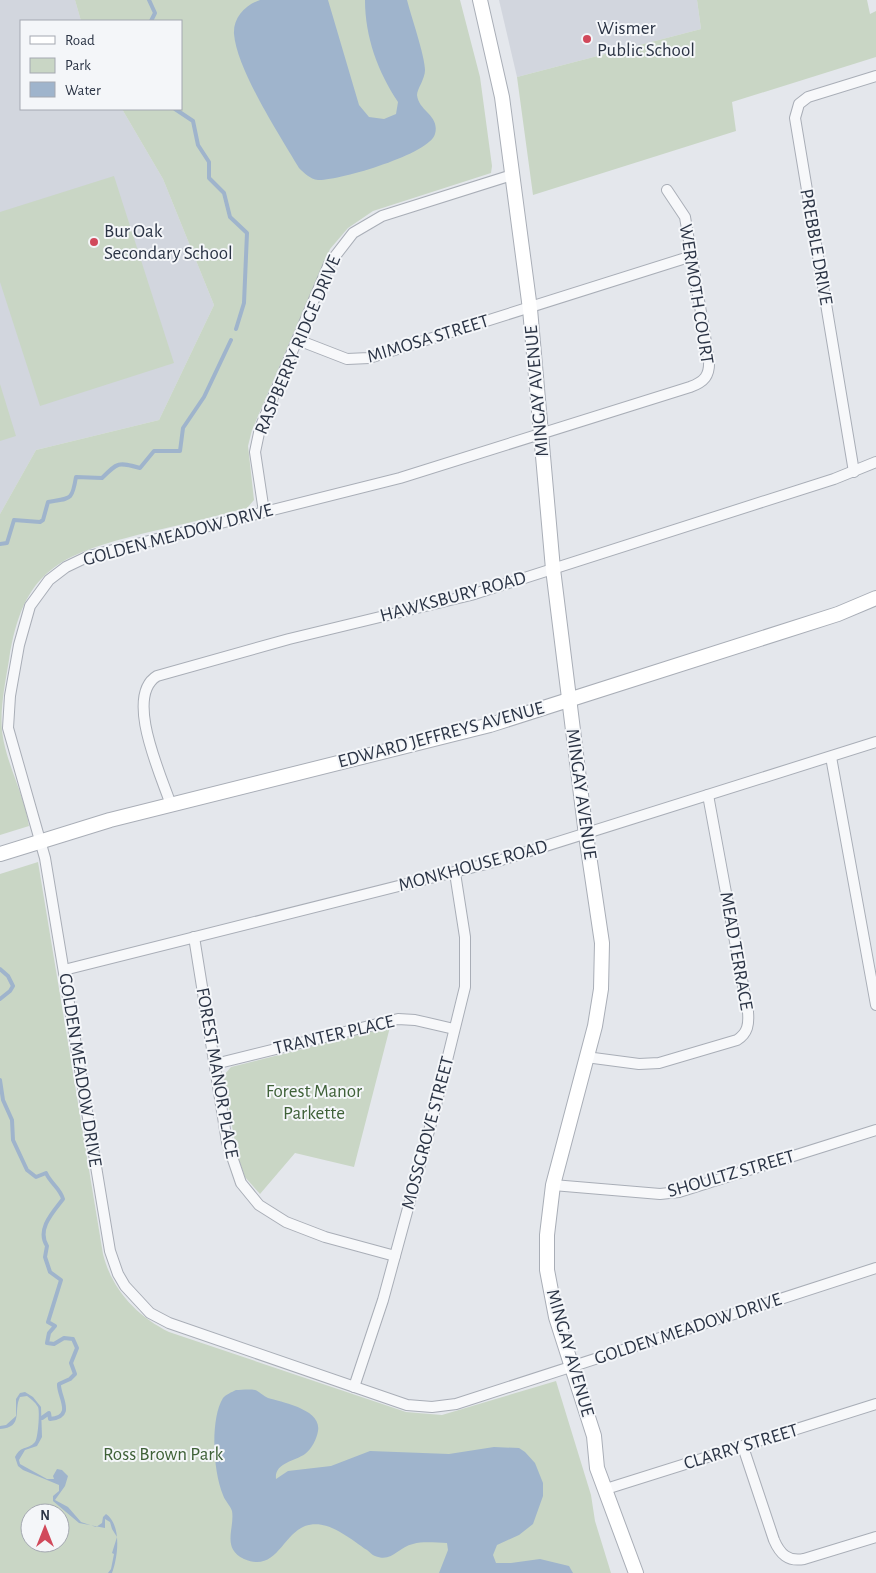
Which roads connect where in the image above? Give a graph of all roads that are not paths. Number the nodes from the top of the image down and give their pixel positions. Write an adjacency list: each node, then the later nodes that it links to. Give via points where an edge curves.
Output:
1 (480, 0): 3 (street, MINGAY AVENUE, via 499,79)
2 (876, 76): 10 (street, PREBBLE DRIVE, via 808,97 799,104 794,118)
3 (512, 175): 6 (street, MINGAY AVENUE); 7 (street, RASPBERRY RIDGE DRIVE, via 382,216 353,233 329,264)
4 (667, 190): 5 (street, WERMOTH COURT, via 685,217)
5 (692, 256): 6 (street, MIMOSA STREET); 8 (street, WERMOTH COURT, via 710,368 705,379 690,387)
6 (530, 309): 7 (street, MIMOSA STREET, via 358,360); 8 (street, MINGAY AVENUE)
7 (298, 340): 11 (street, RASPBERRY RIDGE DRIVE, via 260,428 255,452)
8 (541, 433): 11 (street, GOLDEN MEADOW DRIVE, via 400,478); 12 (street, MINGAY AVENUE)
9 (876, 462): 10 (street, HAWKSBURY ROAD)
10 (854, 472): 12 (street, HAWKSBURY ROAD)
11 (264, 512): 20 (street, GOLDEN MEADOW DRIVE, via 89,556 66,567 40,590 23,624 10,696 8,728)
12 (553, 569): 14 (street, MINGAY AVENUE); 18 (street, HAWKSBURY ROAD, via 471,596 290,639 150,680 143,694 144,715)
13 (876, 598): 14 (street, EDWARD JEFFREYS AVENUE, via 838,614)
14 (568, 700): 18 (street, EDWARD JEFFREYS AVENUE, via 460,733); 19 (street, MINGAY AVENUE)
15 (876, 742): 16 (street, MONKHOUSE ROAD)
16 (831, 757): 17 (street, MONKHOUSE ROAD); 25 (street)
17 (708, 795): 19 (street, MONKHOUSE ROAD); 27 (street, MEAD TERRACE, via 748,1012 747,1030 737,1040 659,1063 639,1064)
18 (171, 804): 20 (street, EDWARD JEFFREYS AVENUE)
19 (586, 834): 22 (street, MONKHOUSE ROAD); 27 (street, MINGAY AVENUE, via 603,956 598,1007)
20 (41, 841): 21 (street, EDWARD JEFFREYS AVENUE); 24 (street, GOLDEN MEADOW DRIVE)
21 (0, 854)
22 (455, 873): 23 (street, MONKHOUSE ROAD); 26 (street, MOSSGROVE STREET, via 467,970)
23 (194, 937): 24 (street, MONKHOUSE ROAD); 28 (street, FOREST MANOR PLACE)
24 (64, 970): 34 (street, GOLDEN MEADOW DRIVE, via 110,1251 125,1286 150,1313 169,1323)
25 (876, 1005)
26 (454, 1029): 28 (street, TRANTER PLACE, via 398,1019); 31 (street, MOSSGROVE STREET)
27 (586, 1057): 30 (street, MINGAY AVENUE)
28 (214, 1064): 31 (street, FOREST MANOR PLACE, via 231,1158 249,1194 270,1214 286,1222 325,1237)
29 (876, 1130): 30 (street, SHOULTZ STREET, via 679,1192 660,1194)
30 (553, 1185): 33 (street, MINGAY AVENUE, via 547,1270 556,1317)
31 (395, 1256): 34 (street, MOSSGROVE STREET)
32 (876, 1268): 33 (street, GOLDEN MEADOW DRIVE)
33 (571, 1366): 34 (street, GOLDEN MEADOW DRIVE, via 456,1404 432,1407 407,1404); 37 (street, MINGAY AVENUE, via 594,1436 597,1468)
34 (354, 1387)
35 (876, 1404): 36 (street, CLARRY STREET)
36 (743, 1447): 37 (street, CLARRY STREET); 38 (street, via 774,1540 784,1556 792,1560 804,1559)
37 (606, 1489): 39 (street, MINGAY AVENUE)
38 (876, 1537)
39 (636, 1573)

